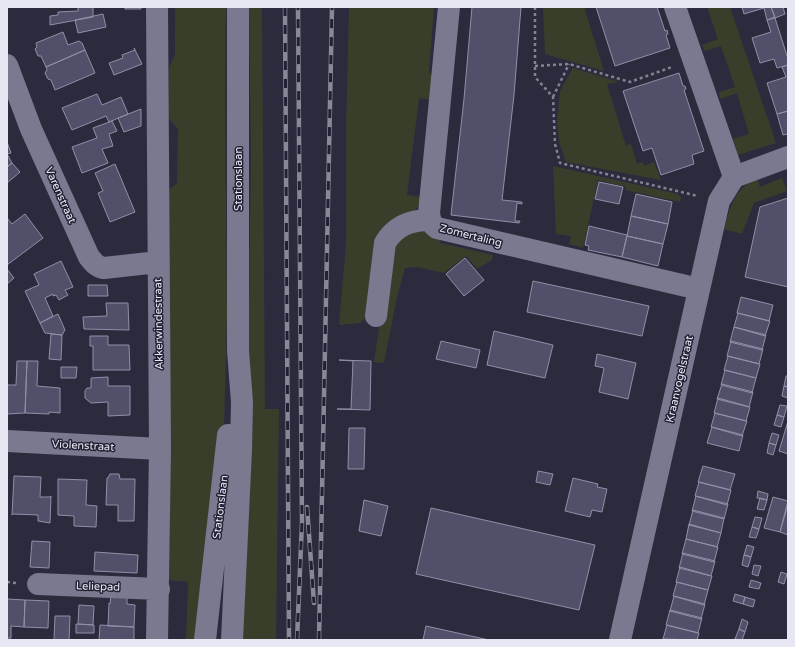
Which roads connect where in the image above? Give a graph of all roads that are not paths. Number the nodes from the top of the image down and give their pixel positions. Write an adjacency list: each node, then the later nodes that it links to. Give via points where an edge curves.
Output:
1 (157, 7): 9 (street, Akkerwindestraat)
2 (238, 7): 12 (street, Stationslaan)
3 (449, 7): 8 (street, Zomertaling)
4 (675, 7): 7 (street)
5 (7, 65): 9 (street, Varenstraat, via 31,129 94,264 104,268)
6 (788, 157): 7 (street)
7 (734, 177): 10 (street, Kraanvogelstraat, via 719,201)
8 (430, 220): 10 (street, Zomertaling, via 437,228); 11 (street, via 407,223 390,235 385,243)
9 (158, 262): 14 (street, Akkerwindestraat)
10 (699, 289): 20 (street, Kraanvogelstraat)
11 (376, 316)
12 (238, 351): 18 (street, Stationslaan); 19 (street, Stationslaan, via 242,402)
13 (7, 441): 14 (street, Violenstraat)
14 (160, 449): 16 (street, Akkerwindestraat)
15 (38, 584): 16 (street, Leliepad)
16 (159, 589): 17 (street, Akkerwindestraat)
17 (157, 640)
18 (205, 640)
19 (232, 640)
20 (620, 640)

